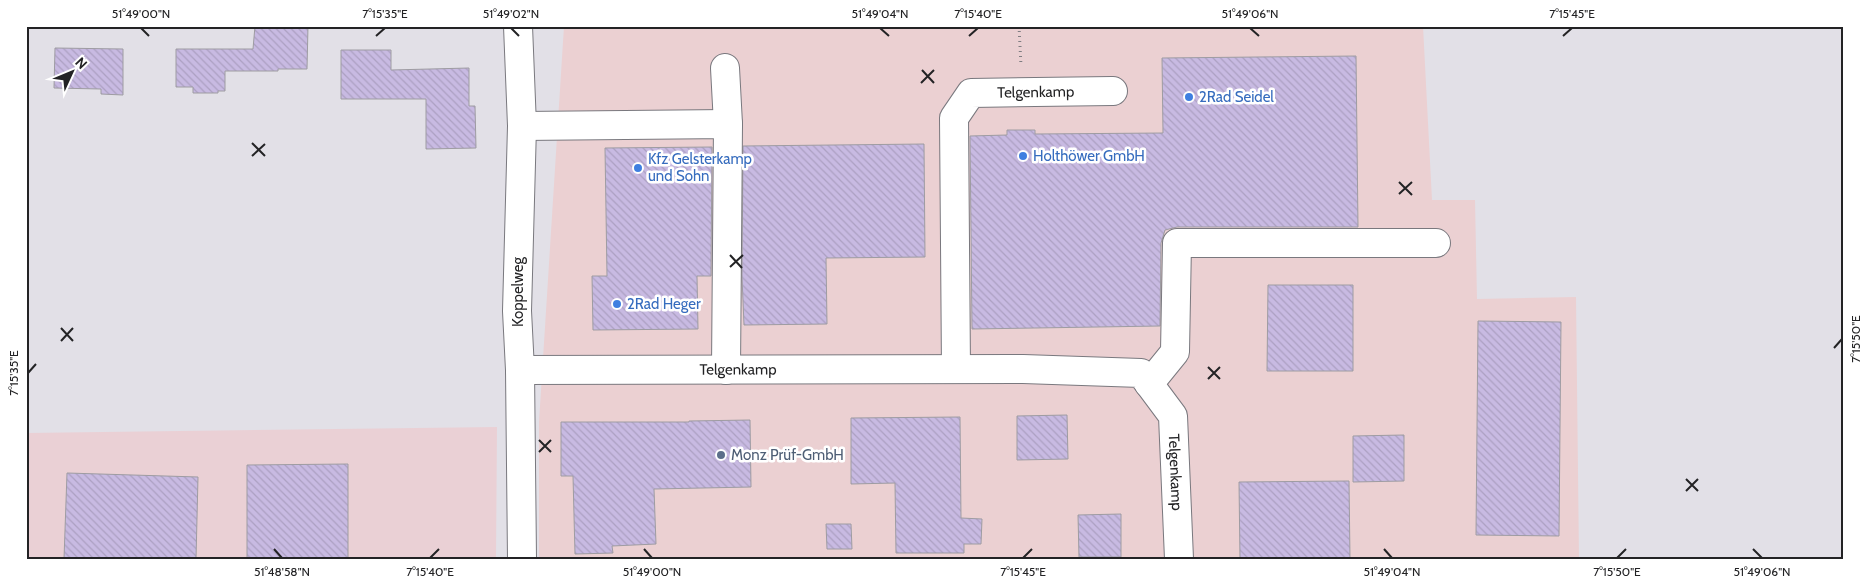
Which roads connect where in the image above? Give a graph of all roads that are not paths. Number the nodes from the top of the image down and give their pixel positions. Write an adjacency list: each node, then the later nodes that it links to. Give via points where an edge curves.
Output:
1 (518, 26): 5 (street, Koppelweg)
2 (725, 68): 4 (street)
3 (1113, 91): 7 (street, Telgenkamp, via 971,93 954,118)
4 (728, 124): 5 (street); 9 (street)
5 (522, 126): 8 (street, Koppelweg, via 517,311)
6 (1436, 243): 10 (street, via 1177,244 1175,352)
7 (956, 369): 9 (street, Telgenkamp); 10 (street, Telgenkamp, via 1141,373)
8 (520, 370): 9 (street, Telgenkamp); 11 (street, Koppelweg)
9 (726, 370)
10 (1149, 384): 12 (street, Telgenkamp, via 1173,416)
11 (522, 559)
12 (1180, 559)

